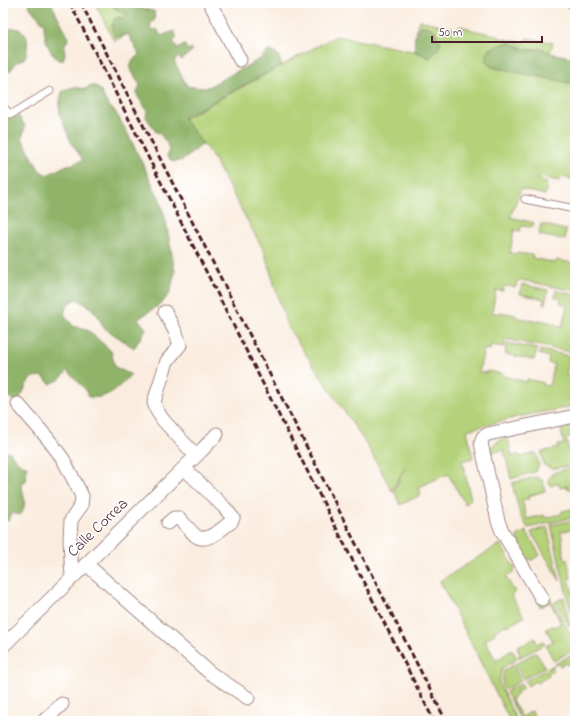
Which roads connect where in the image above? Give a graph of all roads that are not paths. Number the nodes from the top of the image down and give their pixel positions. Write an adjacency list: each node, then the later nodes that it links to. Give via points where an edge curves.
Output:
1 (210, 3): 2 (street)
2 (240, 60)
3 (50, 91): 4 (lane, via 12,114)
4 (4, 112)
5 (525, 199): 6 (lane)
6 (575, 209)
7 (165, 312): 11 (street, via 180,345 167,361 154,402 163,420)
8 (18, 404): 15 (street, via 63,459 82,496 81,506 71,520)
9 (575, 416): 16 (street, via 488,434 483,437 481,443 498,521)
10 (217, 434): 11 (street, Calle Correa)
11 (196, 456): 12 (street, Calle Correa)
12 (184, 468): 13 (street, via 233,518 208,538 197,536 178,518); 14 (street, Calle Correa)
13 (168, 522)
14 (86, 564): 15 (street, Calle Correa); 18 (street, via 210,673)
15 (72, 578): 17 (street, Calle Correa)
16 (542, 599)
17 (3, 646)
18 (248, 698)
19 (62, 704): 20 (street)
20 (44, 721)

